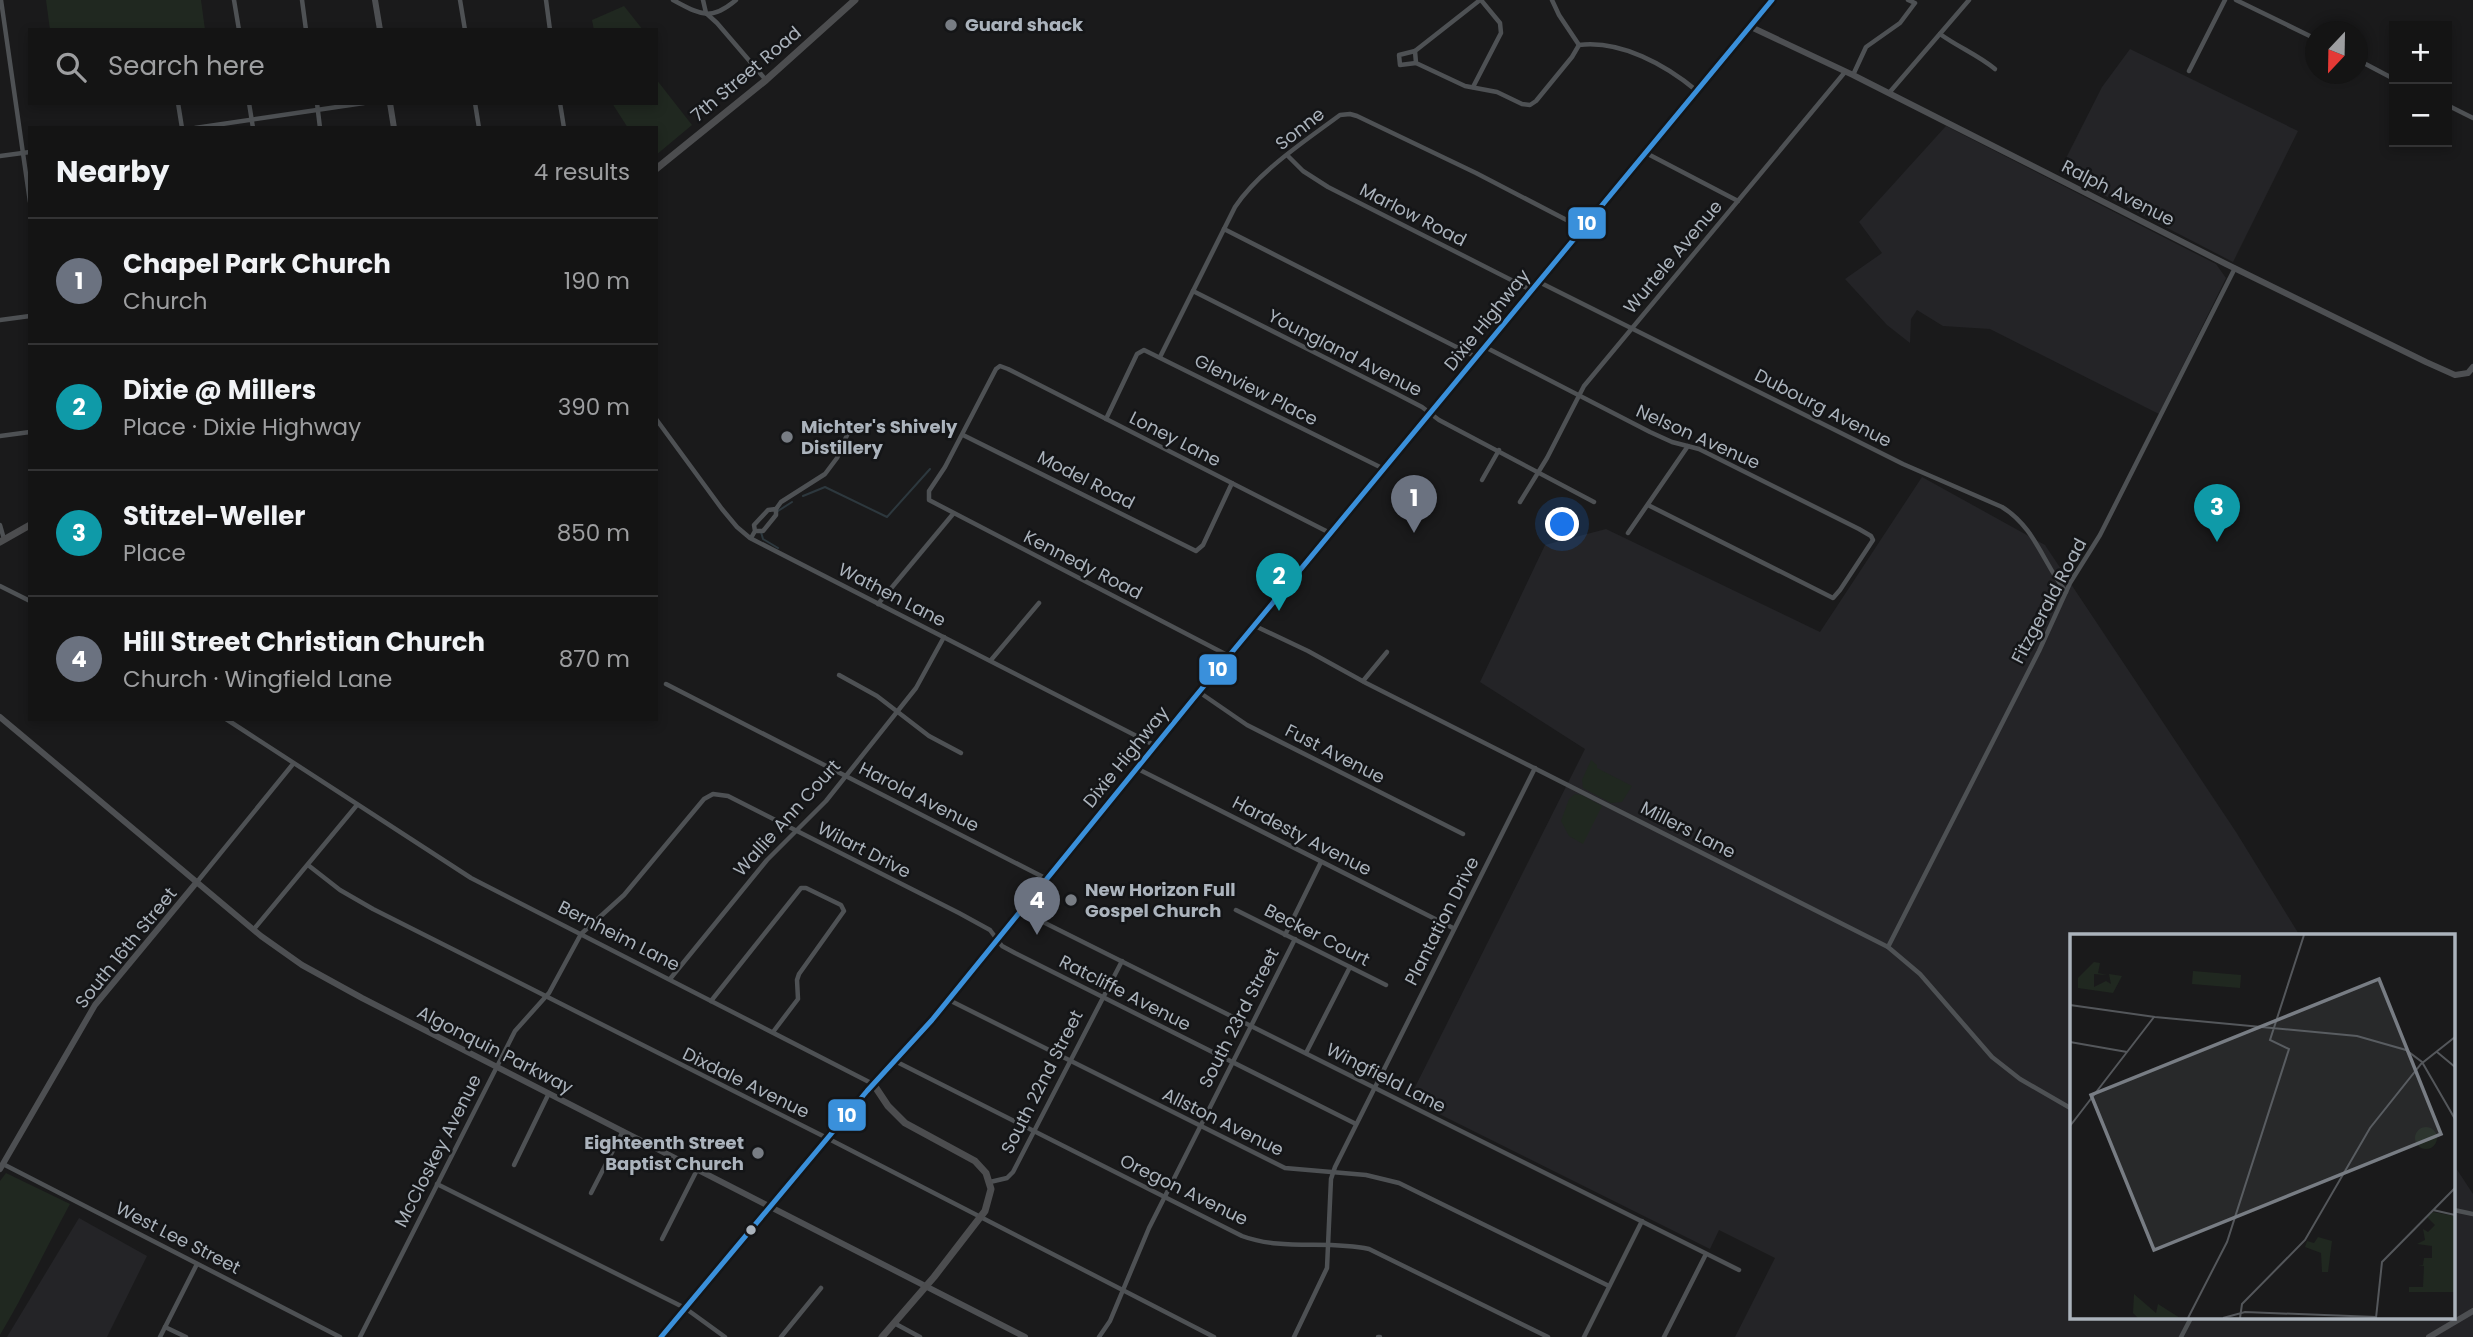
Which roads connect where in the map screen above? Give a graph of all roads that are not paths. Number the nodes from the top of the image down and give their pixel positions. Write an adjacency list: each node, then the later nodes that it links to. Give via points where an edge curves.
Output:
1 (1, 0): 59 (street)
2 (234, 0): 20 (street)
3 (302, 0): 21 (street)
4 (375, 0): 22 (street)
5 (460, 0): 23 (street)
6 (546, 0): 24 (street)
7 (673, 0): 18 (street)
8 (704, 0): 18 (street)
9 (736, 0): 18 (street, via 720,13)
10 (855, 0): 36 (main road, 7th Street Road)
11 (1481, 0): 28 (street); 37 (street, via 1500,23 1501,33)
12 (1552, 0): 27 (street)
13 (1772, 0): 19 (main road, Dixie Highway)
14 (1908, 0): 34 (street, via 1915,3 1900,23 1866,47)
15 (1969, 0): 25 (street)
16 (2225, 0): 32 (street)
17 (2236, 0): 26 (street)
18 (706, 13): 36 (street)
19 (1751, 27): 33 (street, Ralph Avenue); 38 (main road, Dixie Highway)
20 (239, 28)
21 (306, 28)
22 (380, 28)
23 (465, 28)
24 (550, 28)
25 (1940, 34): 31 (street); 39 (street)
26 (2305, 34)
27 (1579, 46): 37 (street, via 1533,104); 38 (street, via 1599,45 1637,55)
28 (1415, 51): 29 (street); 29 (street, via 1399,55 1400,65)
29 (1416, 63): 37 (street)
30 (2368, 66): 35 (street)
31 (1996, 69)
32 (2189, 71)
33 (1845, 72): 34 (street, Ralph Avenue); 65 (street, Wurtele Avenue)
34 (1853, 75): 39 (street, Ralph Avenue)
35 (2389, 76)
36 (766, 80): 63 (main road, 7th Street Road)
37 (1473, 87)
38 (1697, 91): 60 (main road, Dixie Highway)
39 (1889, 94): 68 (street, Ralph Avenue)
40 (178, 105): 51 (street)
41 (249, 105): 50 (street)
42 (317, 105): 48 (street)
43 (351, 105): 48 (street)
44 (390, 105): 55 (street)
45 (475, 105): 56 (street)
46 (560, 105): 57 (street)
47 (2452, 108): 49 (street)
48 (318, 110): 50 (street); 54 (street)
49 (2473, 118)
50 (252, 120): 52 (street); 53 (street)
51 (182, 126)
52 (209, 126)
53 (253, 126)
54 (320, 126)
55 (394, 126)
56 (479, 126)
57 (564, 126)
58 (28, 152): 59 (street)
59 (23, 153): 61 (street); 64 (street)
60 (1645, 153): 65 (street); 67 (main road, Dixie Highway)
61 (0, 156)
62 (1288, 156): 66 (street, Sonne, via 1251,186); 67 (street, Sonne, via 1338,117 1353,115); 70 (street, Marlow Road, via 1328,187)
63 (658, 167)
64 (28, 188)
65 (1738, 201): 74 (street, Wurtele Avenue)
66 (1224, 229): 71 (street, Sonne); 77 (street)
67 (1582, 229): 69 (main road, Dixie Highway)
68 (2235, 268): 78 (street, Ralph Avenue, via 2448,373); 107 (street, Fitzgerald Road)
69 (1538, 281): 70 (main road, Dixie Highway); 74 (street, Dubourg Avenue)
70 (1531, 290): 75 (main road, Dixie Highway)
71 (1193, 291): 76 (street, Sonne); 80 (street, Youngland Avenue)
72 (28, 316): 73 (street)
73 (0, 320)
74 (1633, 328): 79 (street, Wurtele Avenue); 107 (street, Dubourg Avenue, via 1903,464 2002,507 2033,535)
75 (1484, 347): 77 (main road, Dixie Highway); 79 (street, Nelson Avenue)
76 (1160, 357): 81 (street, Loney Lane, via 1142,351 1137,354); 89 (street, Glenview Place)
77 (1476, 357): 80 (main road, Dixie Highway)
78 (2471, 372)
79 (1578, 395): 87 (street, Nelson Avenue); 90 (street, Wurtele Avenue)
80 (1431, 414): 88 (street, Youngland Avenue); 89 (main road, Dixie Highway)
81 (1106, 419): 85 (street, Loney Lane, via 1000,366); 92 (street, Loney Lane)
82 (658, 422): 104 (street, Wathen Lane, via 722,509)
83 (851, 426): 97 (street, via 825,474)
84 (28, 432): 86 (street)
85 (962, 435): 92 (street, Model Road, via 1192,550 1198,551); 93 (street, Loney Lane)
86 (0, 436)
87 (1688, 446): 96 (street); 96 (street, Nelson Avenue, via 1872,537 1872,544 1833,598)
88 (1499, 450): 90 (street, Youngland Avenue); 91 (street)
89 (1384, 469): 102 (main road, Dixie Highway)
90 (1538, 472): 94 (street, Wurtele Avenue); 95 (street, Youngland Avenue)
91 (1482, 480)
92 (1232, 483): 102 (street, Loney Lane)
93 (928, 495): 98 (street, Kennedy Road)
94 (1520, 502)
95 (1594, 502)
96 (1648, 505): 103 (street)
97 (776, 509): 101 (street, via 763,531); 101 (street, via 768,510 754,525)
98 (953, 514): 110 (street); 114 (street, Kennedy Road)
99 (0, 526): 105 (street)
100 (28, 526): 105 (main road)
101 (755, 531): 104 (street)
102 (1330, 533): 111 (main road, Dixie Highway)
103 (1628, 533)
104 (750, 538): 110 (street, Wathen Lane)
105 (2, 540)
106 (0, 586): 108 (street)
107 (2066, 592): 145 (street, Fitzgerald Road)
108 (28, 600)
109 (1039, 603): 115 (street)
110 (878, 604): 112 (street, Wathen Lane)
111 (1255, 626): 114 (main road, Dixie Highway); 117 (street, Millers Lane)
112 (943, 638): 115 (street, Wathen Lane); 120 (street, Wallie Ann Court, via 925,675)
113 (1387, 652): 117 (street)
114 (1230, 656): 119 (main road, Dixie Highway)
115 (991, 660): 123 (street, Wathen Lane)
116 (839, 675): 120 (street)
117 (1363, 681): 126 (street, Millers Lane)
118 (666, 684): 128 (street, Harold Avenue)
119 (1199, 692): 123 (main road, Dixie Highway); 132 (street, Fust Avenue, via 1247,725)
120 (897, 712): 124 (street); 128 (street, Wallie Ann Court)
121 (0, 717): 136 (street, Algonquin Parkway)
122 (229, 721): 125 (street, Bernheim Lane)
123 (1157, 746): 127 (main road, Dixie Highway)
124 (961, 752)
125 (294, 764): 130 (street, Bernheim Lane); 136 (street, South 16th Street)
126 (1535, 768): 139 (street, Plantation Drive); 145 (street, Millers Lane)
127 (1138, 769): 133 (street, Hardesty Avenue); 135 (main road, Dixie Highway)
128 (845, 775): 131 (street, Wallie Ann Court); 135 (street, Harold Avenue)
129 (713, 794): 131 (street, Wilart Drive, via 728,796); 141 (street, McCloskey Avenue, via 624,895)
130 (357, 805): 134 (street); 141 (street, Bernheim Lane, via 461,873)
131 (795, 831): 143 (street, Wilart Drive, via 959,913); 148 (street, Wallie Ann Court)
132 (1463, 834)
133 (1321, 862): 139 (street, Hardesty Avenue); 142 (street, South 23rd Street)
134 (308, 865): 140 (street); 150 (street, Dixdale Avenue, via 373,909)
135 (1047, 879): 138 (main road, Dixie Highway)
136 (196, 883): 140 (street, Algonquin Parkway); 171 (street, South 16th Street, via 96,1005)
137 (1236, 910): 142 (street, Becker Court)
138 (1021, 911): 143 (main road, Dixie Highway); 146 (street, Wingfield Lane)
139 (1453, 928): 162 (street, Plantation Drive)
140 (253, 930): 160 (street, Algonquin Parkway, via 334,984)
141 (581, 934): 148 (street, Bernheim Lane); 150 (street, McCloskey Avenue)
142 (1285, 934): 144 (street, Becker Court)
143 (998, 939): 151 (street, Ratcliffe Avenue, via 1002,946); 152 (main road, Dixie Highway)
144 (1295, 939): 147 (street, Becker Court); 154 (street, South 23rd Street)
145 (1888, 947): 164 (street, Millers Lane, via 1920,974 1992,1057)
146 (1122, 961): 151 (street, South 22nd Street); 154 (street, Wingfield Lane)
147 (1350, 967): 149 (street, Becker Court); 156 (street)
148 (670, 979): 153 (street, Bernheim Lane)
149 (1386, 985)
150 (546, 997): 160 (street, McCloskey Avenue, via 515,1031); 169 (street, Dixdale Avenue)
151 (1103, 997): 158 (street, South 22nd Street); 159 (street, Ratcliffe Avenue)
152 (948, 999): 157 (main road, Dixie Highway); 158 (street, Allston Avenue)
153 (711, 1000): 155 (street, Bernheim Lane); 155 (street, via 801,888 841,905 840,918 799,974 798,999)
154 (1251, 1026): 156 (street, Wingfield Lane); 159 (street, South 23rd Street)
155 (773, 1032): 161 (street, Bernheim Lane)
156 (1306, 1053): 162 (street, Wingfield Lane)
157 (895, 1061): 161 (main road, Dixie Highway); 168 (street, Oregon Avenue)
158 (1070, 1061): 166 (street, Allston Avenue); 168 (street, South 22nd Street)
159 (1232, 1062): 165 (street, Ratcliffe Avenue); 166 (street, South 23rd Street)
160 (497, 1067): 163 (street, Algonquin Parkway); 175 (street, McCloskey Avenue)
161 (874, 1085): 169 (street, Dixie Highway); 174 (main road, Bernheim Lane, via 900,1119 975,1161)
162 (1374, 1087): 165 (street, Plantation Drive); 180 (street, Wingfield Lane)
163 (549, 1093): 167 (street, Algonquin Parkway); 170 (street)
164 (2070, 1108)
165 (1356, 1124): 173 (street, Plantation Drive)
166 (1200, 1126): 173 (street, Allston Avenue, via 1285,1168); 177 (street, South 23rd Street)
167 (623, 1131): 172 (street, Algonquin Parkway); 176 (street)
168 (1035, 1132): 174 (street, South 22nd Street, via 1013,1172); 177 (street, Oregon Avenue)
169 (827, 1138): 178 (street, Dixie Highway); 179 (street, Dixdale Avenue)
170 (514, 1165)
171 (2, 1166): 184 (street, West Lee Street)
172 (697, 1169): 178 (street, Algonquin Parkway); 181 (street)
173 (1333, 1172): 182 (street); 187 (street, Allston Avenue, via 1399,1183)
174 (990, 1182): 179 (main road, via 988,1205)
175 (437, 1184): 190 (street); 198 (street, McCloskey Avenue)
176 (591, 1193)
177 (1164, 1197): 182 (street, Oregon Avenue, via 1252,1239); 189 (street, South 23rd Street)
178 (769, 1206): 186 (street, Algonquin Parkway); 190 (street, Dixie Highway)
179 (981, 1217): 186 (main road); 189 (street, Dixdale Avenue)
180 (1642, 1222): 183 (street, Wingfield Lane); 187 (street)
181 (662, 1239)
182 (1328, 1245): 207 (street, via 1325,1274); 208 (street, Oregon Avenue, via 1381,1254)
183 (1706, 1254): 185 (street, Wingfield Lane); 210 (street)
184 (197, 1264): 194 (street); 197 (street, West Lee Street)
185 (1739, 1270)
186 (926, 1286): 193 (main road); 204 (street, Algonquin Parkway)
187 (1609, 1286): 209 (street)
188 (821, 1288): 201 (street)
189 (1123, 1291): 205 (street, South 23rd Street); 206 (street, Dixdale Avenue)
190 (685, 1308): 199 (street, Dixie Highway); 200 (street)
191 (2473, 1311): 212 (street)
192 (2190, 1320): 211 (street)
193 (894, 1323): 202 (main road); 203 (street)
194 (165, 1326): 195 (street); 196 (street)
195 (160, 1337)
196 (186, 1337)
197 (340, 1337)
198 (360, 1337)
199 (661, 1337)
200 (725, 1337)
201 (781, 1337)
202 (882, 1337)
203 (920, 1337)
204 (1025, 1337)
205 (1099, 1337)
206 (1214, 1337)
207 (1294, 1337)
208 (1548, 1337)
209 (1584, 1337)
210 (1664, 1337)
211 (2181, 1337)
212 (2429, 1337)

